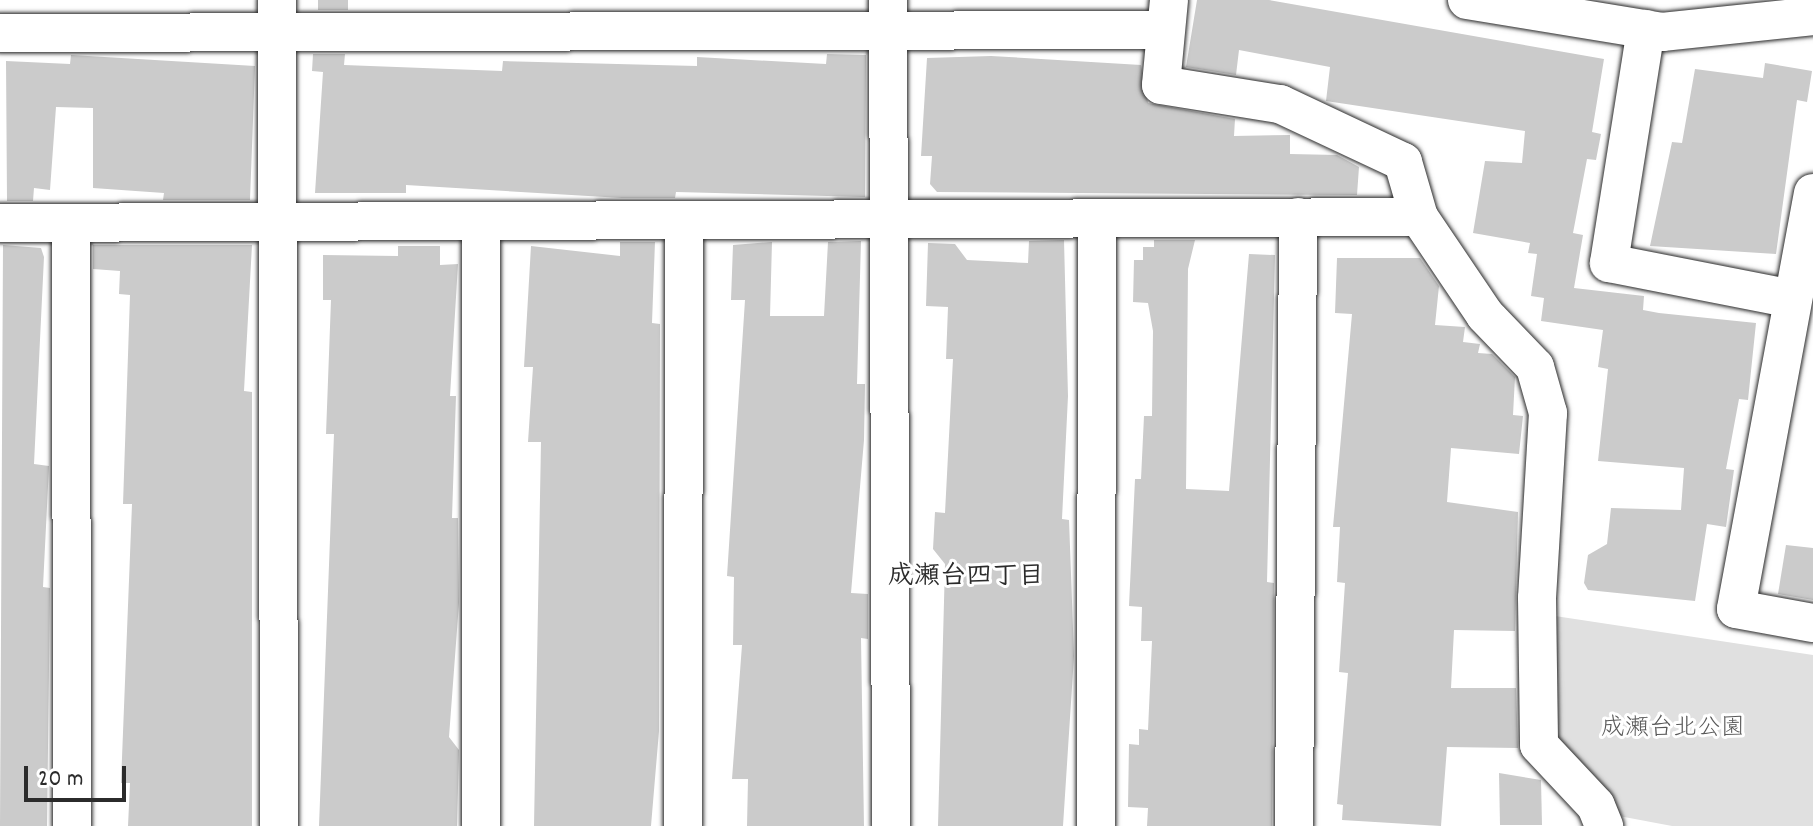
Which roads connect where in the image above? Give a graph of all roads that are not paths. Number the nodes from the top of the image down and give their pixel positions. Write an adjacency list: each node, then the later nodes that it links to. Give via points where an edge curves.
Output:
1 (1467, 0): 6 (street)
2 (888, 15): 3 (street); 4 (street); 12 (street)
3 (1165, 15): 10 (street, via 1161,85 1280,104 1352,133 1403,162)
4 (277, 16): 7 (street); 15 (street)
5 (1813, 16): 6 (street)
6 (1646, 29): 18 (street, via 1609,263)
7 (0, 33)
8 (1813, 193): 18 (street)
9 (1298, 217): 10 (street); 11 (street); 26 (street)
10 (1419, 217): 27 (street, via 1485,315 1535,367 1548,413 1537,598 1539,745 1596,806)
11 (1097, 218): 12 (street); 25 (street)
12 (889, 219): 13 (street); 24 (street)
13 (684, 220): 14 (street); 23 (street)
14 (481, 221): 15 (street); 22 (street)
15 (277, 222): 17 (street); 21 (street)
16 (0, 223): 17 (street)
17 (71, 223): 20 (street)
18 (1792, 299): 19 (street, via 1736,609)
19 (1813, 623)
20 (72, 826)
21 (279, 826)
22 (481, 826)
23 (683, 826)
24 (891, 826)
25 (1096, 826)
26 (1294, 826)
27 (1604, 826)

